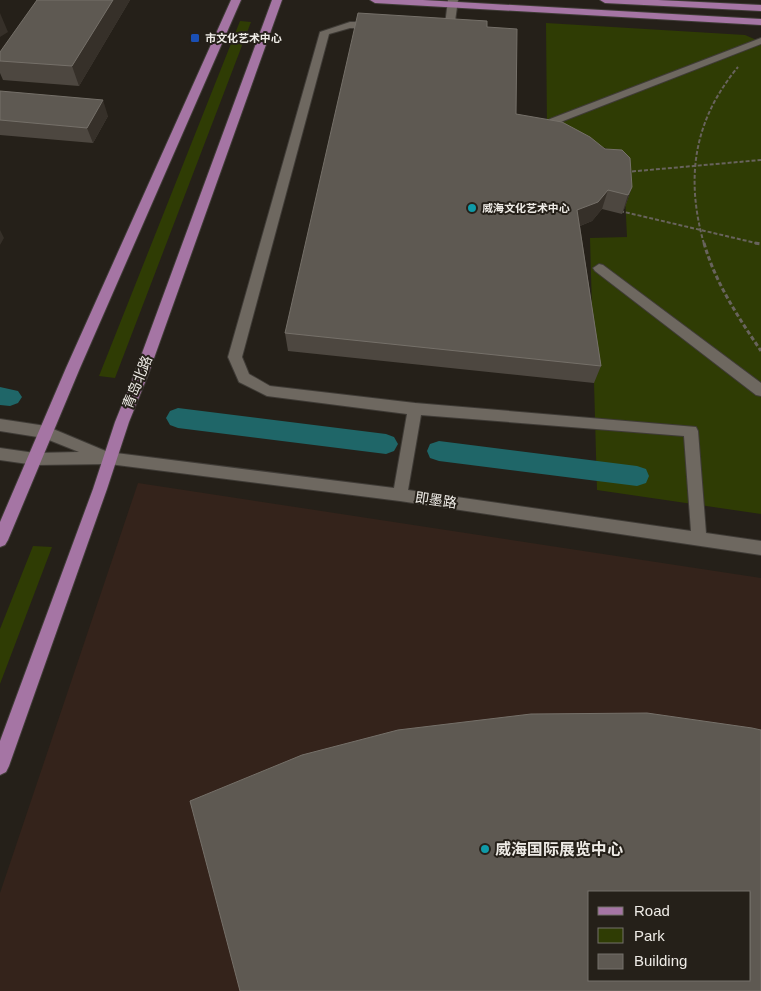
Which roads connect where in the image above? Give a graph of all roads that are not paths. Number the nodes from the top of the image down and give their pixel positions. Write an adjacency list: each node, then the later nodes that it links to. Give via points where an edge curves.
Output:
1 (277, 0): 19 (main road, 青岛北路)
2 (375, 0): 6 (main road)
3 (605, 0): 5 (main road)
4 (230, 1): 17 (main road, via 210,62)
5 (644, 1): 7 (main road)
6 (452, 3): 8 (main road); 10 (street, via 449,28)
7 (761, 8)
8 (761, 22)
9 (390, 26): 15 (street, via 350,25 325,32 235,357 244,378 267,391)
10 (429, 27)
11 (761, 41): 12 (street)
12 (554, 121)
13 (599, 268): 14 (street)
14 (761, 391)
15 (415, 410): 21 (street); 22 (street, via 691,431)
16 (0, 425): 17 (street, 即墨路)
17 (46, 432): 19 (street, 即墨路); 20 (main road)
18 (0, 454): 20 (street, 即墨路)
19 (110, 458): 20 (street, 即墨路); 21 (street, 即墨路); 25 (main road, 青岛北路)
20 (35, 459): 23 (main road)
21 (400, 495): 22 (street, 即墨路)
22 (699, 538): 24 (street, 即墨路)
23 (0, 540)
24 (761, 548)
25 (0, 766)

